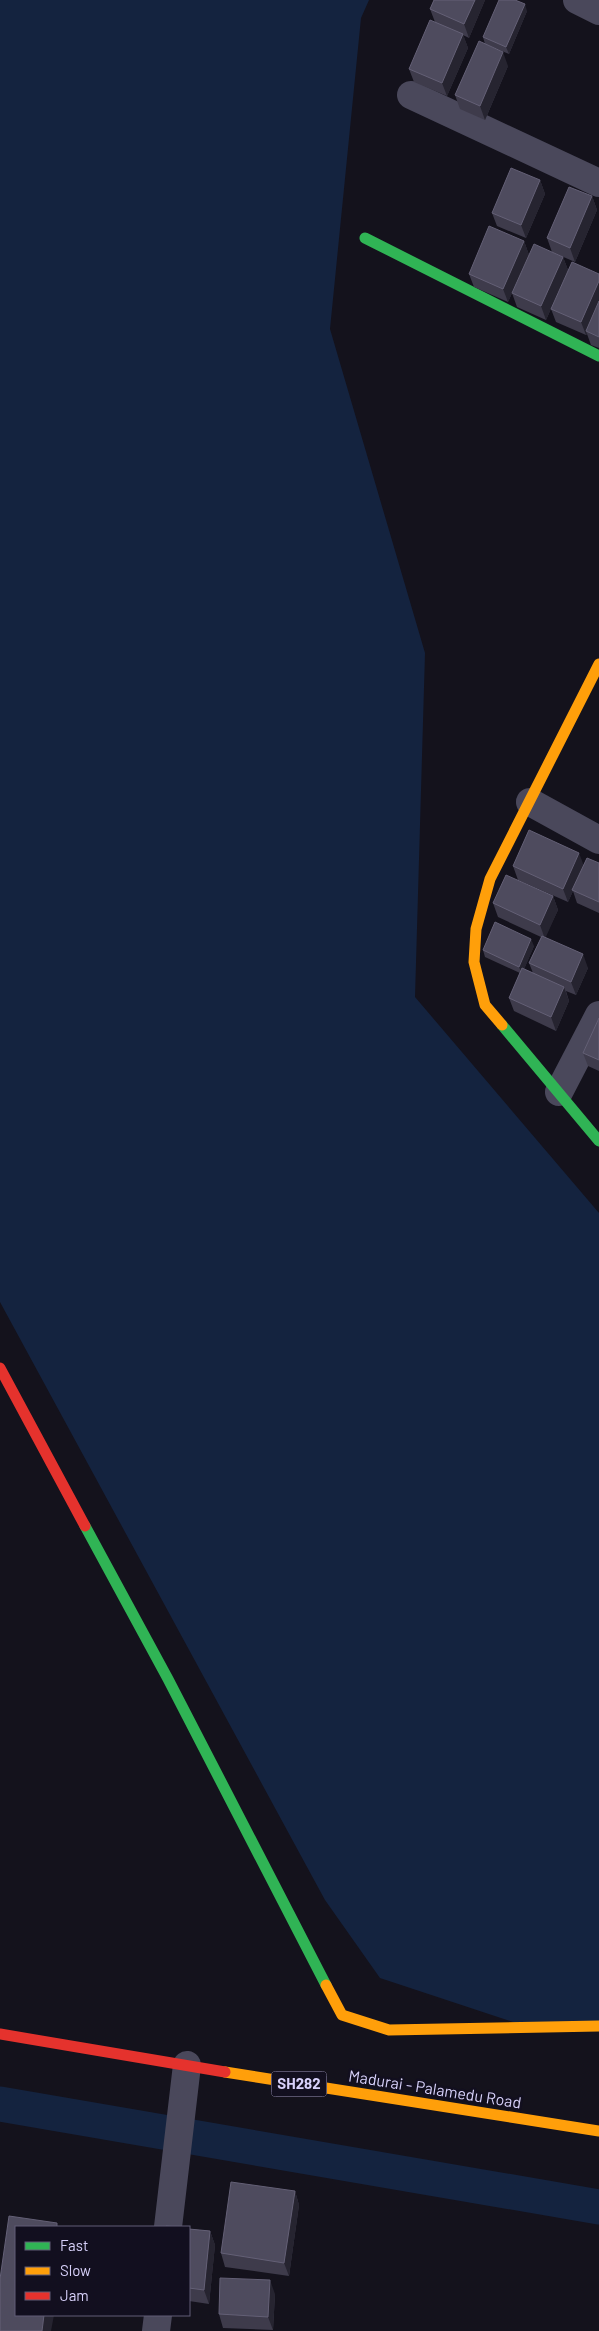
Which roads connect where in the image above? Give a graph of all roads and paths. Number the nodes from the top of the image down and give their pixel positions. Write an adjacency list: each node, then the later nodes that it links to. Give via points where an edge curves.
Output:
1 (577, 0): 2 (street)
2 (599, 11)
3 (411, 95): 4 (street)
4 (599, 184)
5 (365, 238): 6 (street)
6 (599, 356)
7 (599, 664): 8 (street)
8 (530, 802): 9 (street); 11 (street, via 490,879 476,929 474,962 485,1005)
9 (599, 840)
10 (599, 1015): 11 (street)
11 (559, 1092): 12 (street)
12 (599, 1141)
13 (0, 1368): 14 (street, via 168,1679 342,2015 389,2030)
14 (599, 2026)
15 (0, 2034): 16 (street, Madurai - Palamedu Road / SH282)
16 (187, 2066): 17 (street, Madurai - Palamedu Road / SH282); 18 (street)
17 (599, 2130)
18 (170, 2216)
19 (158, 2316): 20 (street)
20 (156, 2331)

